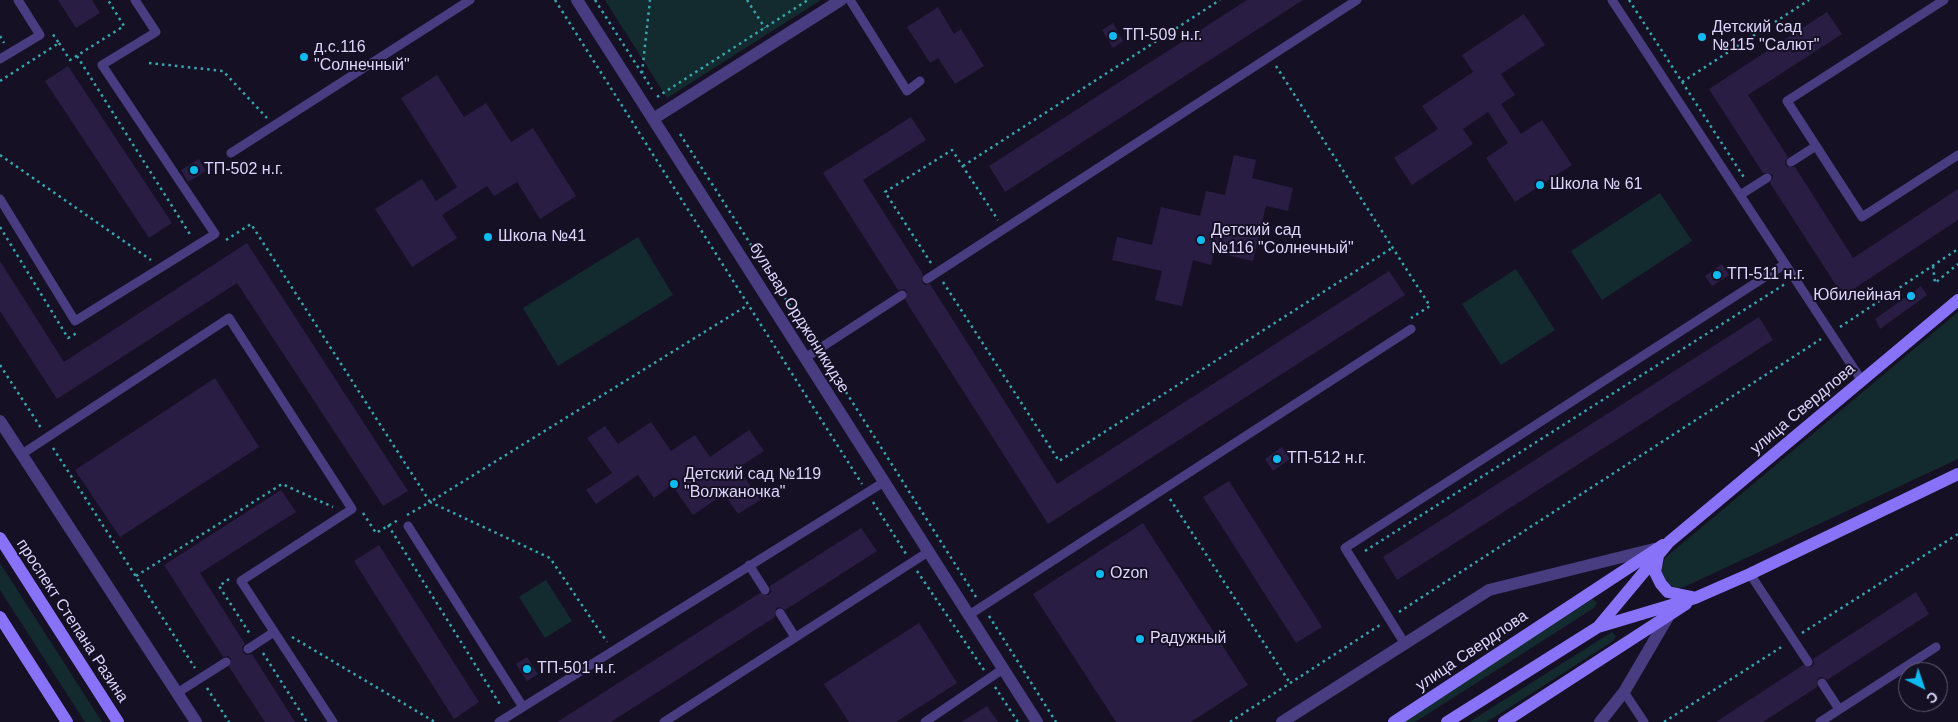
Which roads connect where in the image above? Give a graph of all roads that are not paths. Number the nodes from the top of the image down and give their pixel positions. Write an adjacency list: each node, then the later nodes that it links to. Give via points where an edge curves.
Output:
1 (18, 0): 10 (lane, via 40,35)
2 (135, 0): 19 (lane, via 156,32 102,65 215,234 75,321)
3 (470, 0): 14 (lane)
4 (577, 0): 12 (street, бульвар Орджоникидзе)
5 (841, 0): 12 (street)
6 (850, 0): 11 (lane, via 907,91)
7 (1357, 0): 21 (lane)
8 (1612, 0): 18 (lane)
9 (1944, 0): 13 (lane, via 1787,101)
10 (0, 60)
11 (920, 81)
12 (653, 119): 25 (street, бульвар Орджоникидзе)
13 (1816, 146): 15 (lane, via 1862,217); 16 (lane)
14 (231, 153)
15 (1958, 155)
16 (1791, 162)
17 (1767, 178): 18 (lane)
18 (1740, 195): 20 (lane)
19 (0, 200)
20 (1785, 264): 26 (lane); 46 (lane, via 1345,548)
21 (927, 279)
22 (902, 295): 25 (lane)
23 (1958, 300): 26 (main road, улица Свердлова)
24 (1411, 329): 40 (lane)
25 (805, 358): 30 (street, бульвар Орджоникидзе)
26 (1862, 381): 34 (main road, улица Свердлова)
27 (0, 420): 28 (street)
28 (22, 454): 44 (lane, via 229,318 352,509 241,581); 54 (street)
29 (1958, 474): 36 (main road, улица Свердлова)
30 (884, 482): 33 (street, бульвар Орджоникидзе); 35 (lane)
31 (408, 526): 55 (lane)
32 (0, 538): 58 (main road, проспект Степана Разина)
33 (928, 552): 40 (street, бульвар Орджоникидзе); 45 (lane)
34 (1656, 552): 38 (main road, via 1655,572 1661,584 1668,592); 43 (main road, улица Свердлова); 46 (street, via 1489,590); 66 (main road, улица Свердлова)
35 (749, 565): 37 (lane); 55 (lane)
36 (1750, 574): 38 (main road, улица Свердлова); 50 (lane)
37 (765, 590)
38 (1694, 598): 42 (main road, улица Свердлова); 43 (main road, улица Свердлова)
39 (780, 613): 45 (lane)
40 (969, 615): 51 (street, бульвар Орджоникидзе)
41 (0, 617): 57 (main road)
42 (1668, 617): 53 (street); 68 (main road, улица Свердлова)
43 (1598, 626): 67 (main road, улица Свердлова)
44 (276, 635): 47 (lane); 60 (lane)
45 (795, 638): 62 (lane)
46 (1405, 644): 65 (street)
47 (252, 646)
48 (1936, 647): 56 (lane)
49 (226, 662): 54 (lane)
50 (1808, 662)
51 (1003, 669): 63 (lane); 64 (street, бульвар Орджоникидзе)
52 (1822, 683): 56 (lane)
53 (1624, 692): 69 (street); 70 (lane)
54 (177, 693): 59 (street)
55 (523, 707): 61 (lane)
56 (1839, 709): 71 (lane)
57 (67, 722)
58 (118, 722)
59 (196, 722)
60 (333, 722)
61 (499, 722)
62 (664, 722)
63 (925, 722)
64 (1037, 722)
65 (1282, 722)
66 (1394, 722)
67 (1447, 722)
68 (1504, 722)
69 (1600, 722)
70 (1644, 722)
71 (1820, 722)

